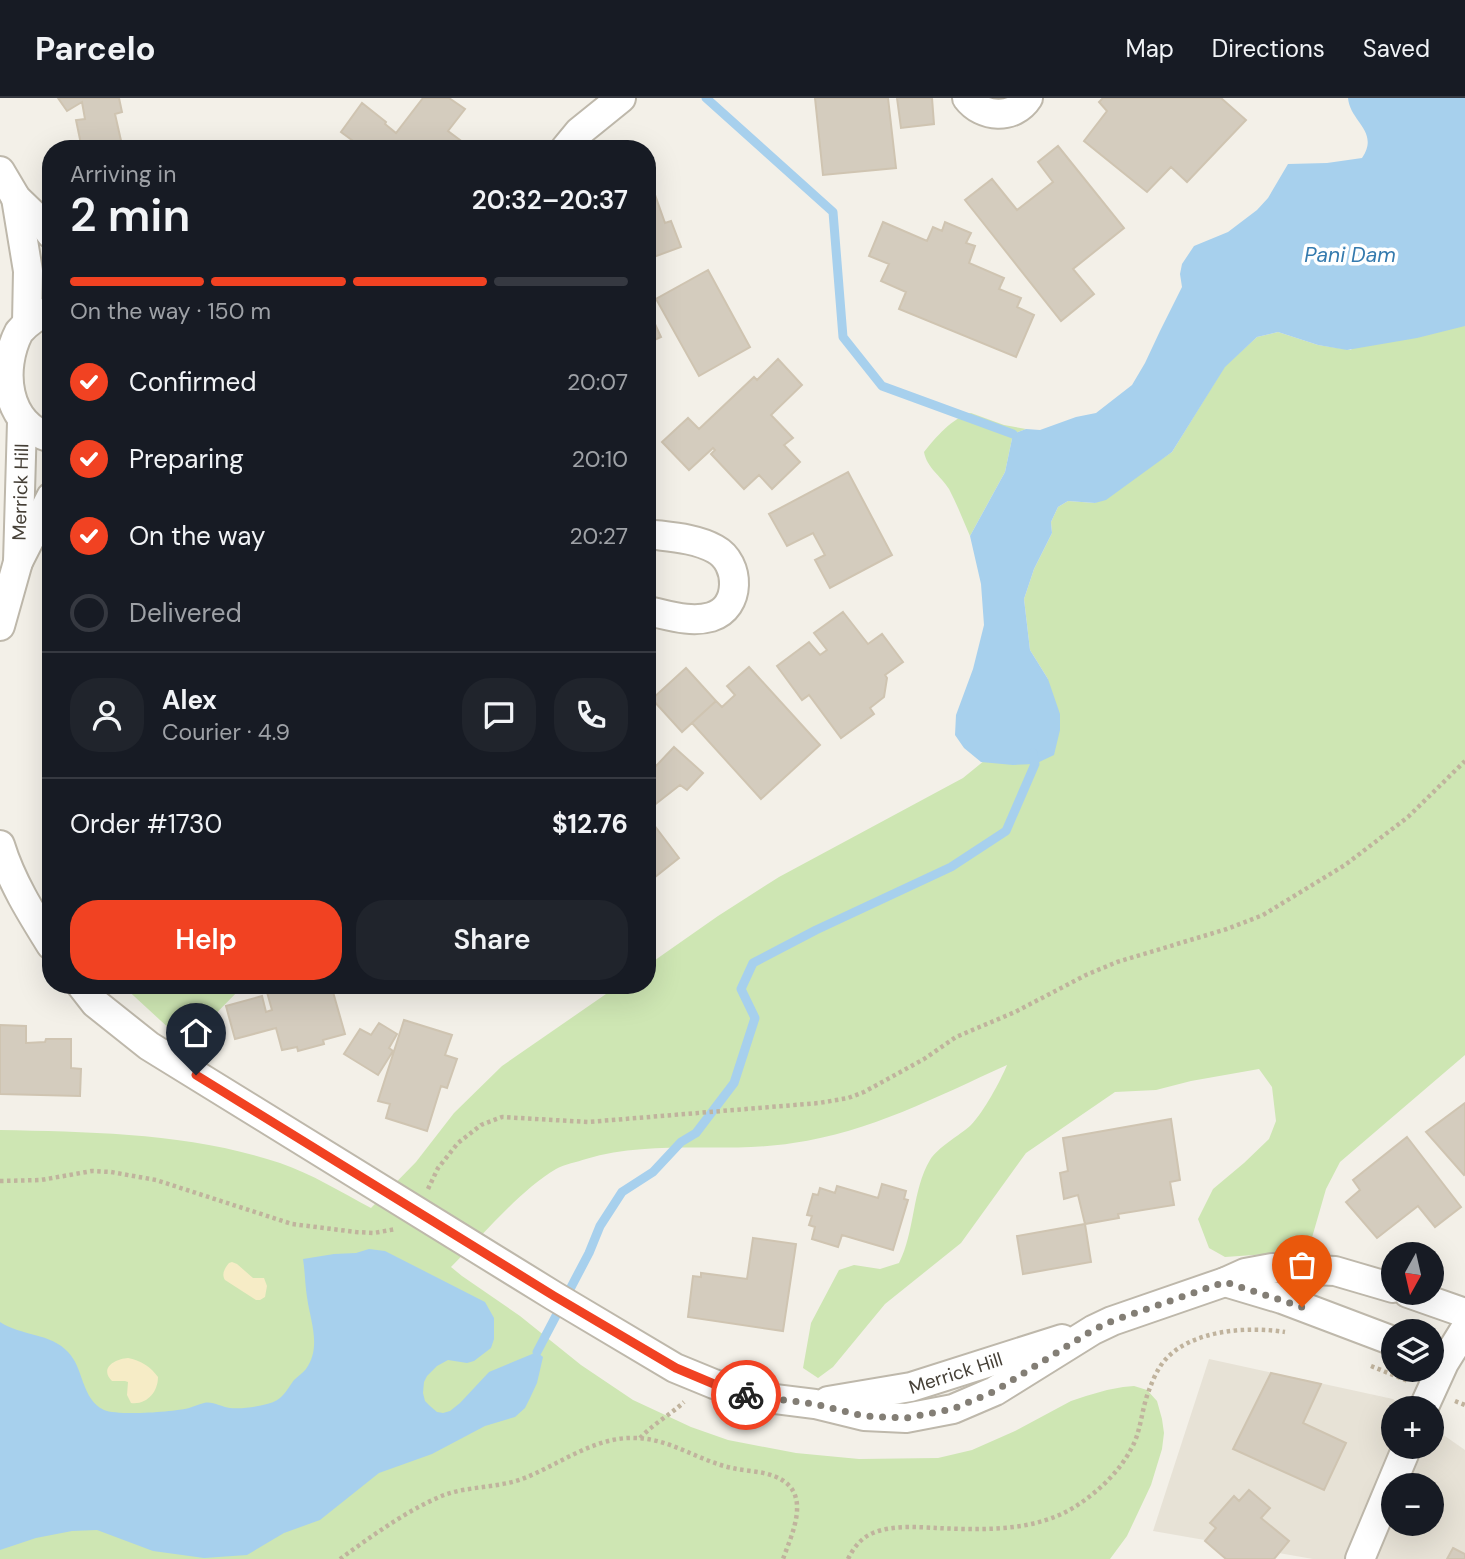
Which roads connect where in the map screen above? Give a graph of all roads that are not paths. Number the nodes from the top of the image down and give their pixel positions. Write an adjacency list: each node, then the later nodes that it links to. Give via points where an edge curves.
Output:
1 (621, 98): 4 (street)
2 (967, 98): 3 (street, via 987,113 1002,114)
3 (1028, 98)
4 (572, 140)
5 (0, 171): 6 (street)
6 (16, 198): 7 (street); 8 (street)
7 (42, 223)
8 (39, 317): 9 (street, via 13,340 4,360 9,404)
9 (22, 422): 10 (street); 13 (street, Merrick Hill)
10 (42, 436)
11 (42, 515): 13 (street, Merrick Hill)
12 (656, 535): 14 (street, via 718,550 727,558 735,578 731,598 715,616 690,620)
13 (19, 562): 15 (street, Merrick Hill)
14 (656, 613)
15 (0, 626)
16 (0, 845): 17 (street, via 21,896)
17 (42, 930)
18 (88, 994): 19 (street, Merrick Hill, via 149,1046 530,1281 676,1368 750,1396 815,1404 911,1387 1093,1330)
19 (1225, 1282): 20 (street, Merrick Hill, via 1245,1273 1297,1268 1335,1271); 24 (street)
20 (1381, 1284)
21 (1444, 1306): 22 (street)
22 (1465, 1313)
23 (1465, 1329): 25 (street)
24 (1381, 1336)
25 (1444, 1353)
26 (1402, 1459): 27 (street)
27 (1360, 1559)

